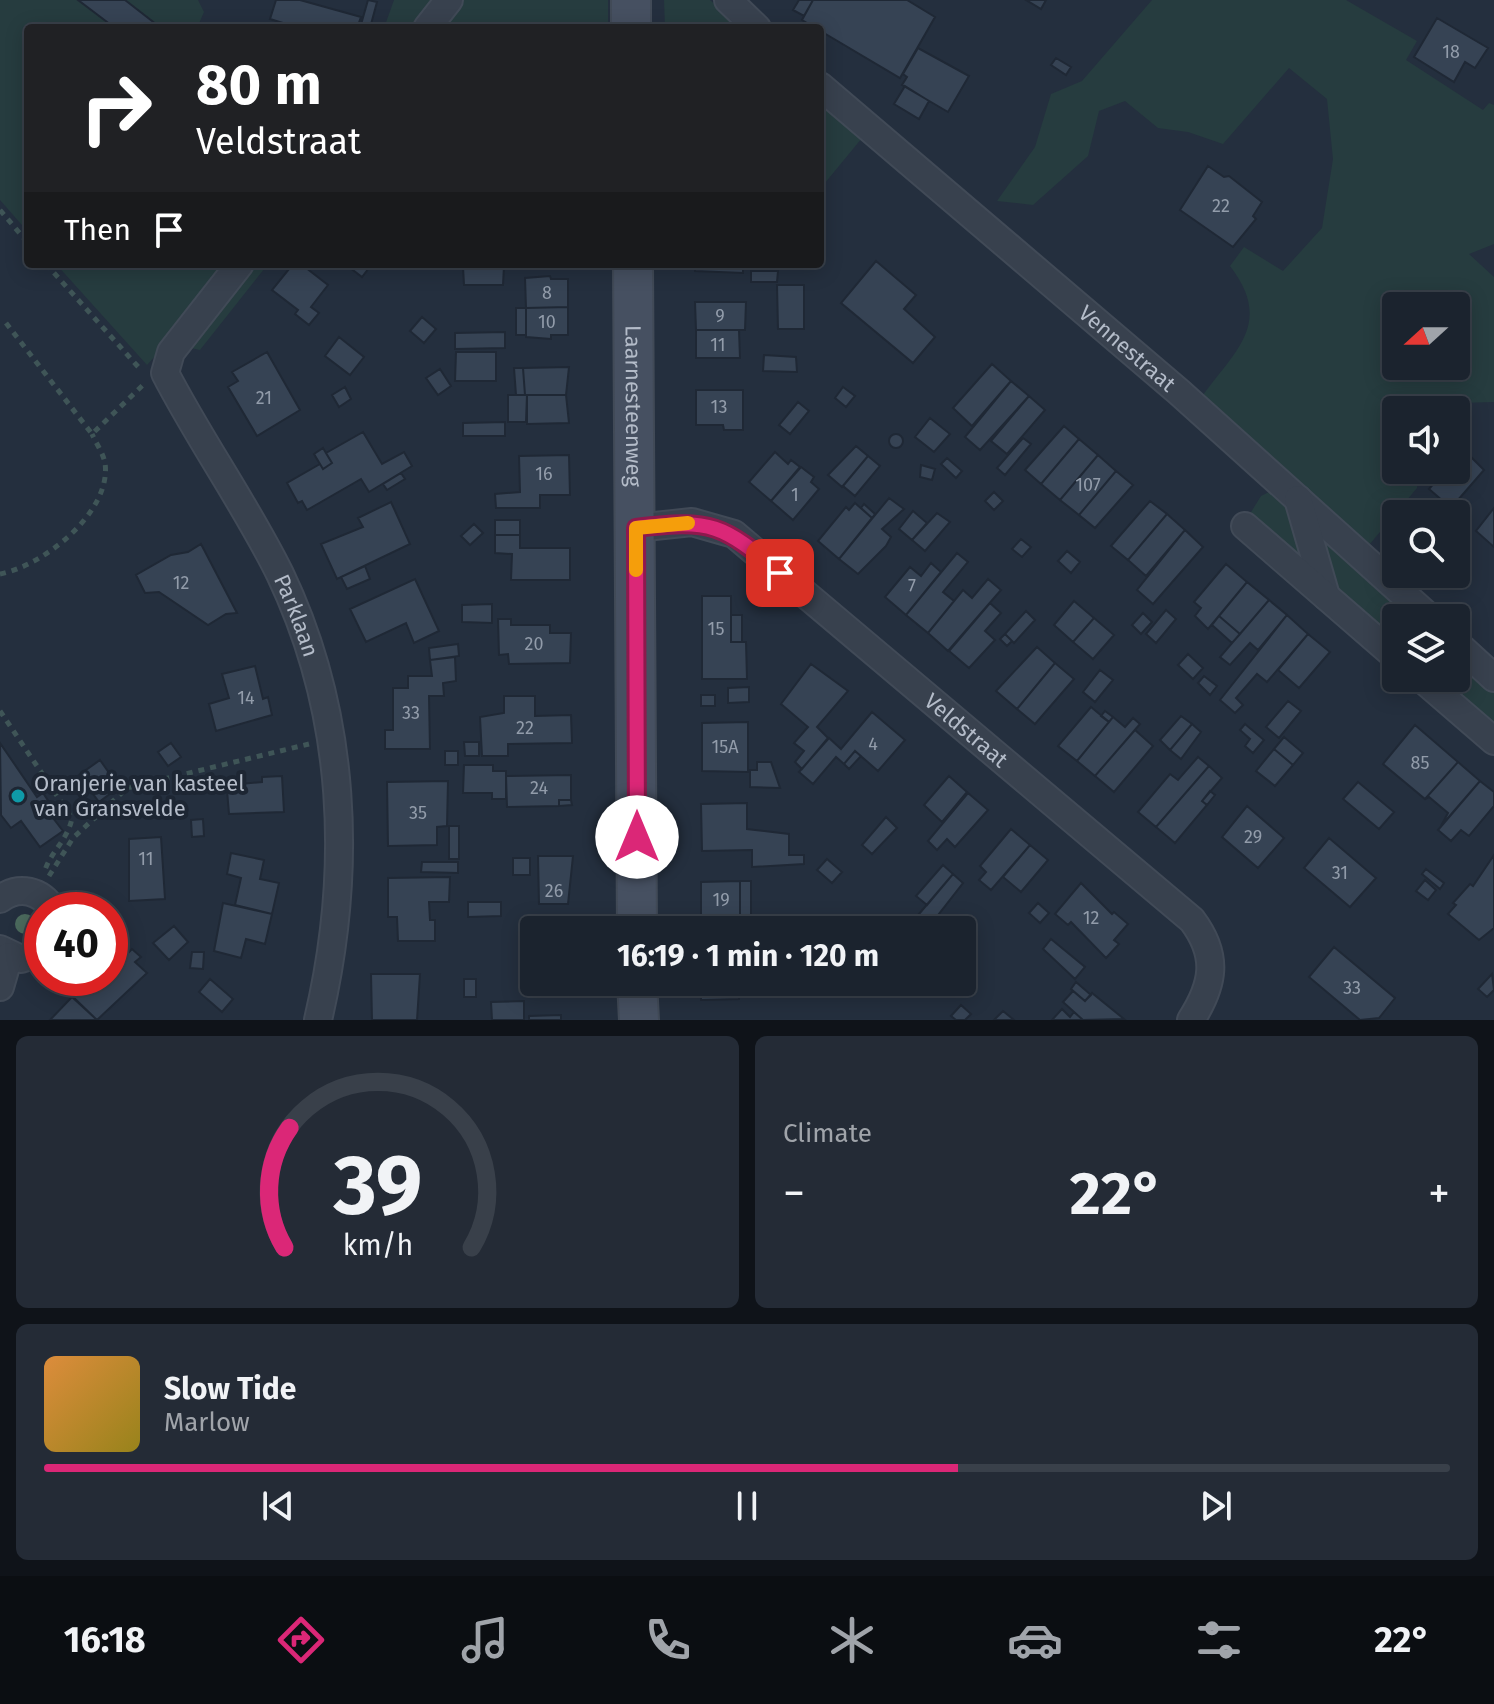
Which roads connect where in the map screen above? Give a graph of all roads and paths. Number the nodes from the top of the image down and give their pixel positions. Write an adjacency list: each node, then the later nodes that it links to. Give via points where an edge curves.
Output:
1 (449, 0): 4 (street)
2 (631, 0): 5 (street)
3 (728, 0): 6 (street)
4 (430, 24)
5 (631, 24)
6 (753, 24)
7 (824, 90): 16 (street, Vennestraat)
8 (0, 210): 9 (path)
9 (24, 238)
10 (49, 268): 14 (path, via 137,370)
11 (237, 268): 14 (street, via 171,352)
12 (633, 268): 18 (street, Laarnesteenweg)
13 (6, 323): 15 (path)
14 (165, 373): 15 (path, via 151,378); 27 (street, Parklaan, via 279,574 313,656)
15 (92, 434): 19 (path, via 105,460 105,480 86,516 61,547)
16 (1298, 498): 20 (street); 21 (street, Vennestraat)
17 (1245, 526): 20 (street)
18 (636, 528): 33 (street, Laarnesteenweg); 39 (street, Veldstraat, via 692,522 734,534 1192,920 1206,938 1210,962 1208,993)
19 (0, 574)
20 (1326, 596): 22 (street)
21 (1411, 604)
22 (1382, 641)
23 (1470, 656): 24 (street)
24 (1494, 678)
25 (1437, 692): 28 (street)
26 (0, 711): 29 (path, via 72,818 69,833 48,858)
27 (333, 739): 30 (path, via 127,788 73,838); 37 (street, Parklaan, via 340,791 338,874)
28 (1494, 741)
29 (46, 892)
30 (49, 892)
31 (24, 894): 32 (street, via 17,891)
32 (0, 899)
33 (637, 916)
34 (5, 953): 35 (street)
35 (0, 987)
36 (638, 996): 38 (street)
37 (318, 1020)
38 (639, 1020)
39 (1191, 1020)

